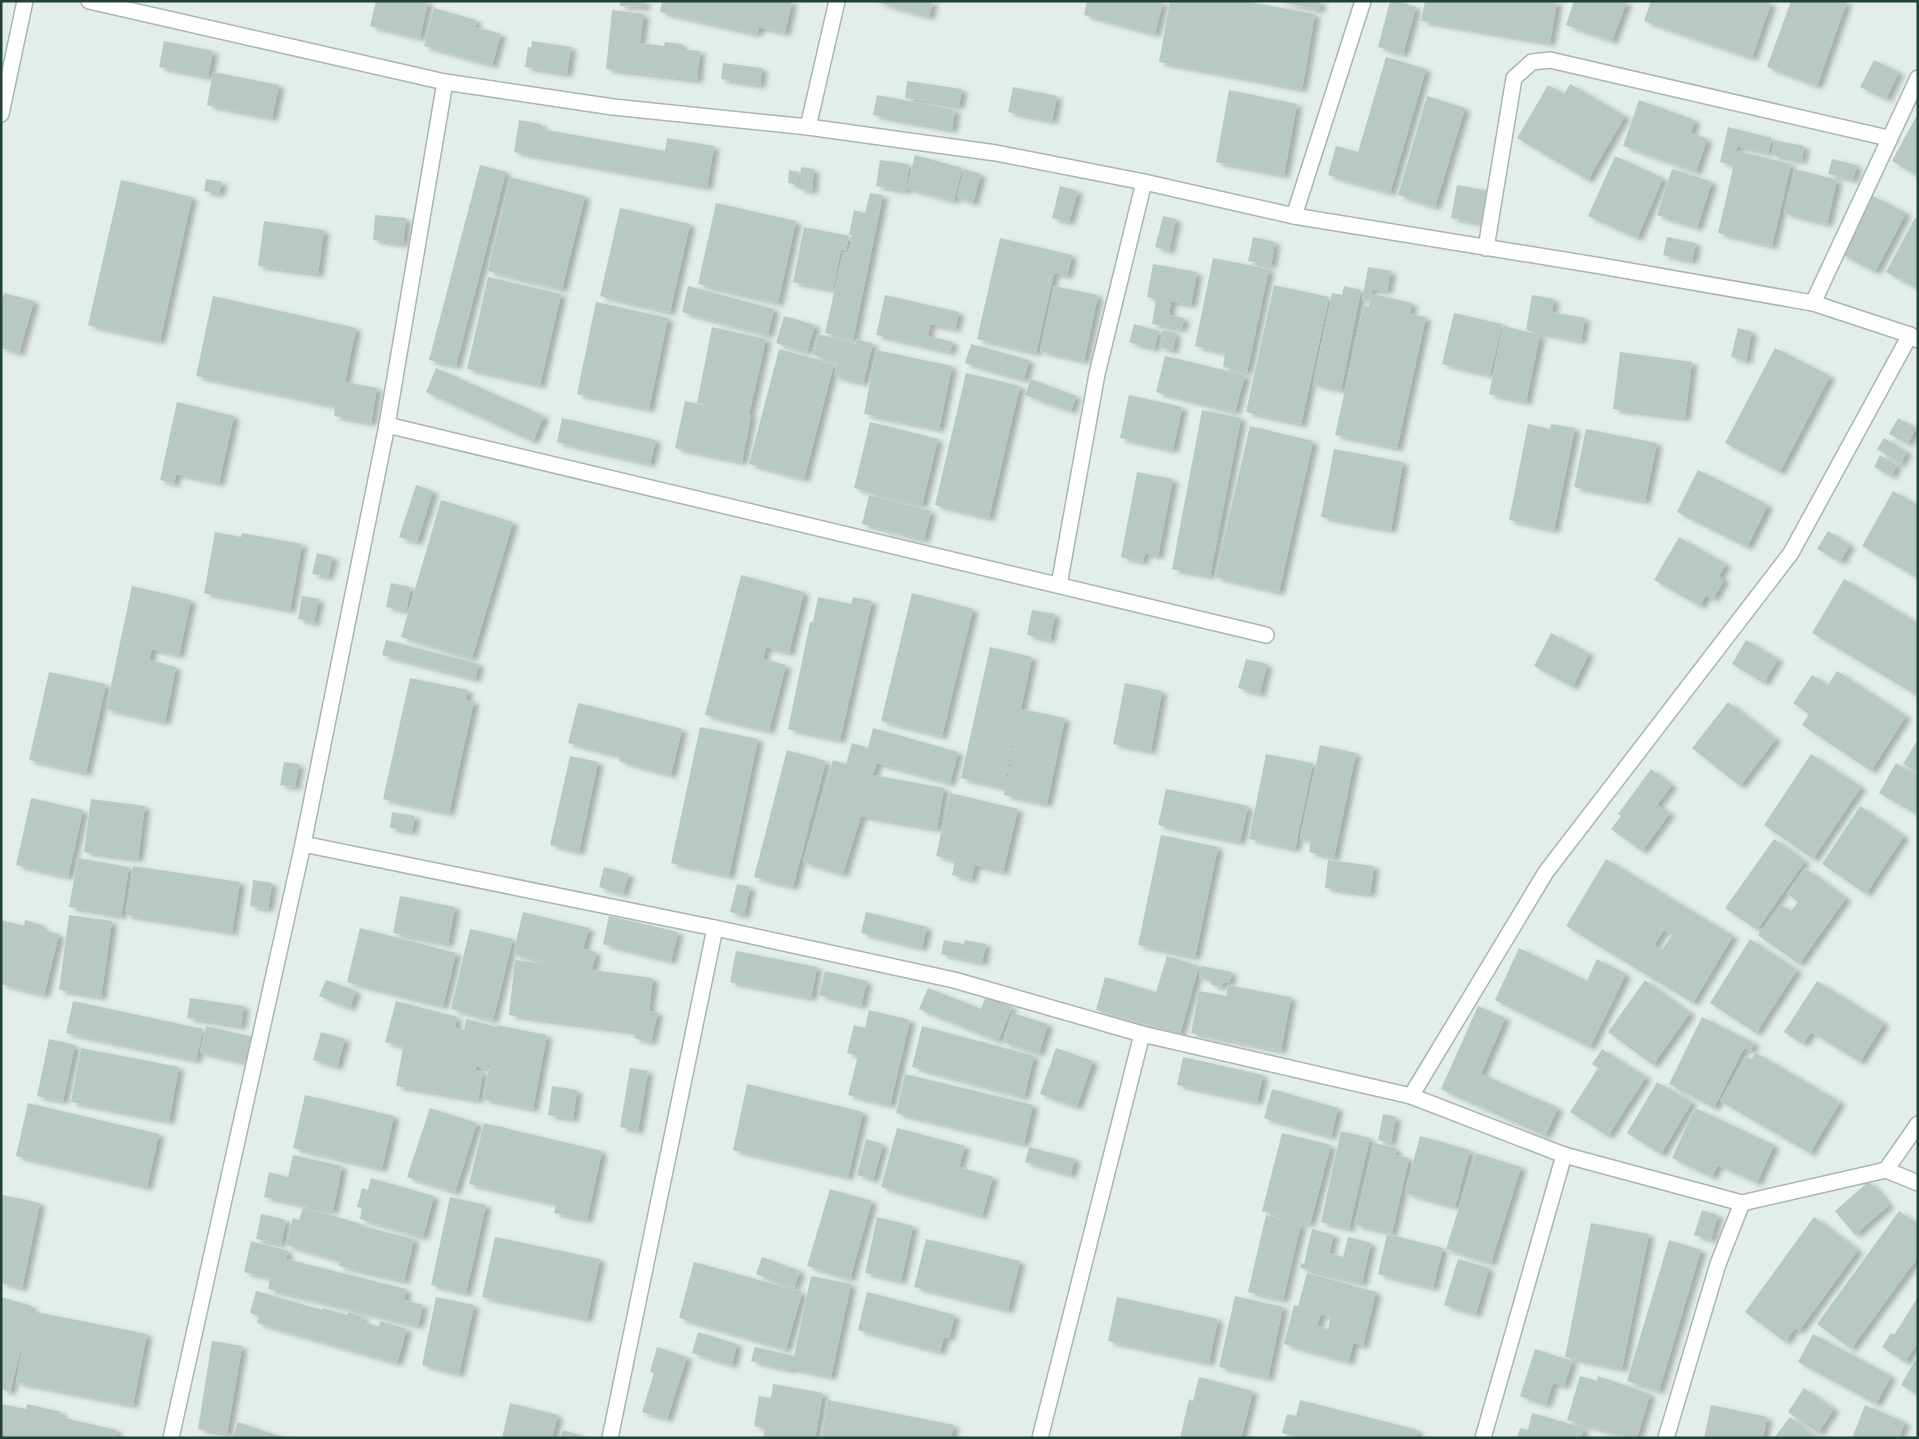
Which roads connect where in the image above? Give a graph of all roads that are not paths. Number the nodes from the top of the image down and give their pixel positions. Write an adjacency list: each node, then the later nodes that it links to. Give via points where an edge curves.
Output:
1 (25, 1): 7 (street)
2 (89, 1): 6 (street)
3 (838, 1): 8 (street)
4 (1363, 1): 11 (street)
5 (1918, 78): 9 (street)
6 (445, 82): 8 (street, via 613,107); 15 (street)
7 (1, 114)
8 (808, 128): 10 (street, via 996,153)
9 (1888, 138): 12 (street, via 1550,60 1532,62 1514,78); 13 (street)
10 (1144, 182): 11 (street); 16 (street, via 1097,374)
11 (1294, 216): 12 (street)
12 (1486, 248): 13 (street)
13 (1813, 303): 14 (street)
14 (1914, 337): 21 (street, via 1791,553 1546,872)
15 (387, 425): 16 (street); 18 (street)
16 (1059, 584): 17 (street)
17 (1266, 635)
18 (303, 844): 19 (street); 27 (street)
19 (715, 928): 20 (street, via 954,980); 28 (street)
20 (1142, 1034): 21 (street); 29 (street)
21 (1411, 1096): 23 (street)
22 (1918, 1124): 24 (street)
23 (1564, 1154): 26 (street); 30 (street)
24 (1886, 1170): 25 (street); 26 (street)
25 (1918, 1183)
26 (1742, 1203): 31 (street, via 1718,1264)
27 (172, 1438)
28 (610, 1438)
29 (1040, 1438)
30 (1483, 1438)
31 (1666, 1438)

